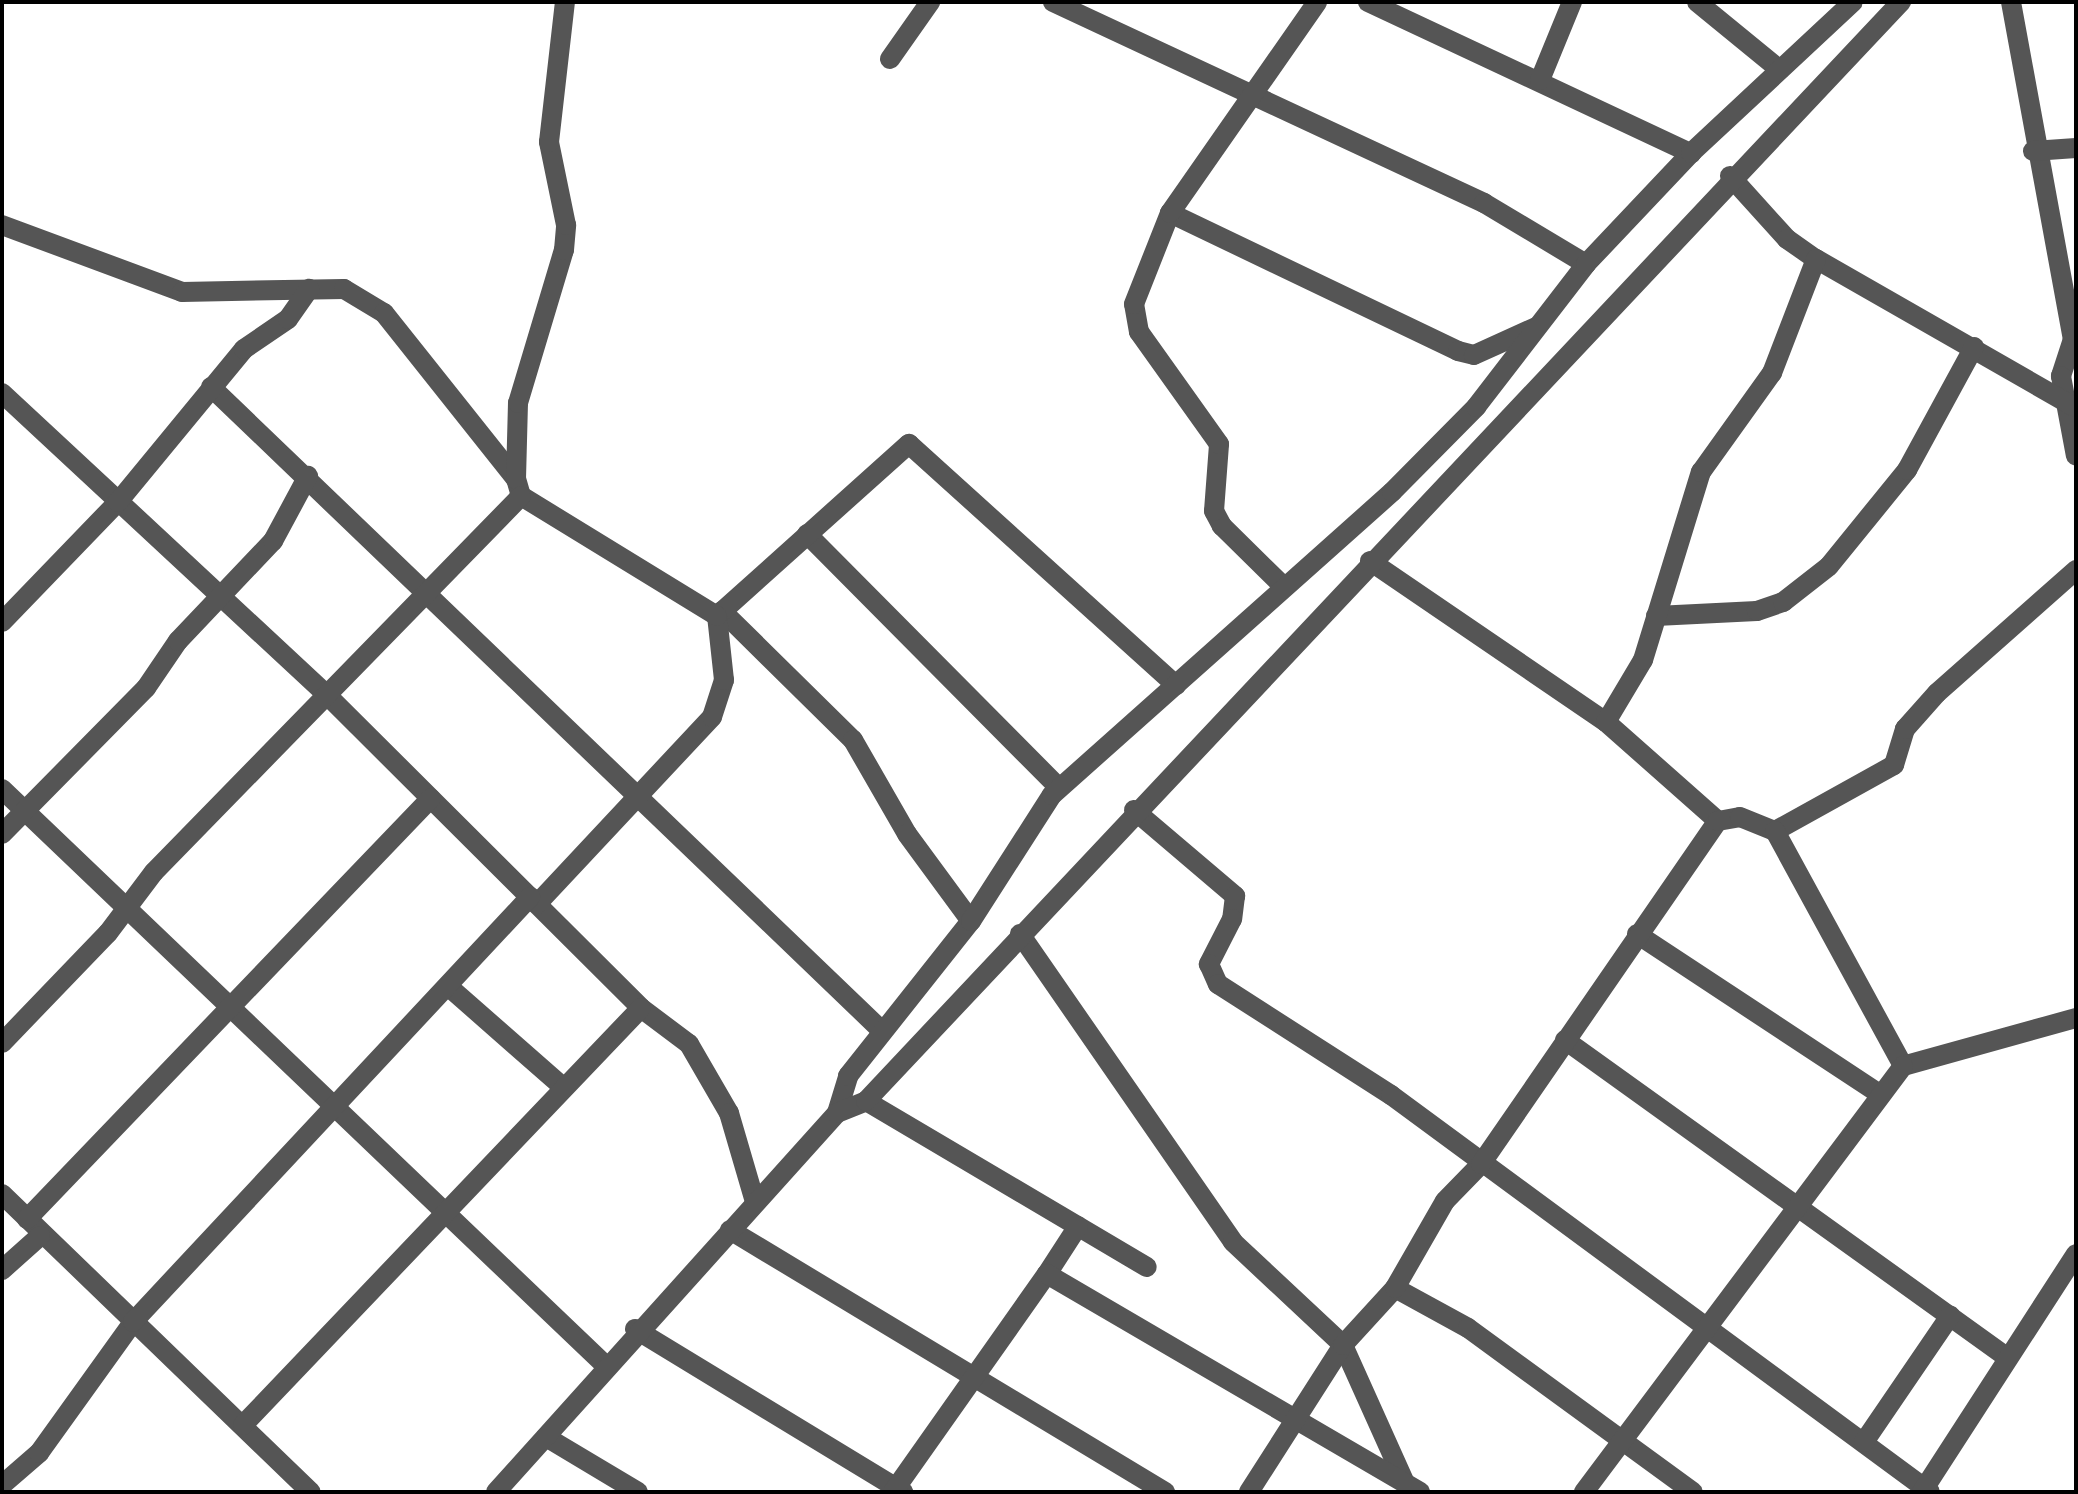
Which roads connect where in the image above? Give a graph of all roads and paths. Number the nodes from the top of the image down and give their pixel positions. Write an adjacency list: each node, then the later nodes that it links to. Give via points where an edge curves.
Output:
1 (565, 2): 32 (street, via 549,142 566,225 564,250 516,414)
2 (930, 2): 11 (street)
3 (1053, 2): 14 (street)
4 (1317, 2): 14 (street)
5 (1368, 2): 13 (street)
6 (1572, 2): 13 (street)
7 (1697, 2): 12 (street)
8 (1853, 2): 12 (street)
9 (1901, 2): 18 (street)
10 (2011, 2): 16 (street)
11 (890, 59)
12 (1780, 70): 17 (street)
13 (1540, 80): 17 (street)
14 (1251, 100): 19 (street); 22 (street, via 1484,203)
15 (2076, 148): 16 (street)
16 (2033, 151): 25 (street)
17 (1691, 153): 22 (street)
18 (1730, 176): 21 (street, via 1787,239); 35 (street)
19 (1170, 213): 24 (street, via 1458,351 1474,355); 37 (street, via 1140,281 1134,320 1216,435 1214,511 1222,526)
20 (2, 225): 23 (street, via 182,292)
21 (1816, 259): 26 (street); 41 (street, via 1772,373 1701,472)
22 (1586, 264): 24 (street)
23 (309, 289): 27 (street, via 288,319 244,349); 32 (street, via 344,289 384,313)
24 (1543, 324): 37 (street, via 1423,460)
25 (2075, 339): 29 (street, via 2061,376)
26 (1974, 347): 29 (street); 41 (street, via 1907,470 1829,566 1783,602 1757,611)
27 (211, 387): 31 (street); 33 (street)
28 (5, 403): 33 (street)
29 (2072, 407): 30 (street)
30 (2076, 456)
31 (308, 476): 38 (street); 39 (street, via 273,541)
32 (519, 488): 38 (street); 40 (street)
33 (118, 502): 39 (street); 42 (street)
34 (807, 534): 40 (street); 43 (street, via 909,444); 46 (street)
35 (1370, 561): 45 (street); 51 (street)
36 (2076, 570): 53 (street, via 1937,693 1905,729 1894,765)
37 (1283, 586): 43 (street)
38 (428, 591): 44 (street); 48 (street)
39 (222, 598): 44 (street); 50 (street, via 146,688)
40 (719, 613): 48 (street, via 724,635 721,698); 57 (street, via 853,740 907,834)
41 (1656, 616): 45 (street, via 1643,660)
42 (2, 622)
43 (1176, 685): 46 (street)
44 (327, 695): 49 (street); 56 (street)
45 (1606, 722): 52 (street)
46 (1059, 788): 57 (street)
47 (2, 789): 50 (street)
48 (638, 797): 55 (street); 64 (street)
49 (431, 798): 55 (street); 61 (street)
50 (25, 810): 54 (street); 56 (street)
51 (1134, 810): 58 (street); 73 (street, via 1235,896 1232,919 1209,964 1218,984 1391,1095)
52 (1718, 821): 53 (street, via 1740,817); 59 (street)
53 (1775, 831): 67 (street)
54 (2, 834)
55 (533, 901): 60 (street); 62 (street)
56 (128, 906): 61 (street); 66 (street)
57 (971, 921): 64 (street)
58 (1020, 934): 70 (street); 91 (street, via 1233,1242)
59 (1637, 934): 65 (street); 69 (street)
60 (449, 987): 68 (street); 71 (street)
61 (233, 1007): 71 (street); 78 (street)
62 (641, 1008): 68 (street); 75 (street, via 700,1057 729,1113)
63 (2076, 1018): 67 (street)
64 (882, 1031): 72 (street, via 848,1076)
65 (1565, 1040): 73 (street); 76 (street)
66 (2, 1043)
67 (1903, 1066): 69 (street)
68 (563, 1087): 77 (street)
69 (1877, 1092): 76 (street)
70 (866, 1101): 72 (street); 79 (street)
71 (339, 1109): 77 (street); 88 (street)
72 (837, 1113): 75 (street)
73 (1481, 1164): 86 (street, via 1445,1201); 89 (street)
74 (2, 1194): 78 (street)
75 (755, 1202): 80 (street)
76 (1793, 1204): 87 (street); 89 (street)
77 (442, 1208): 93 (street); 96 (street)
78 (27, 1219): 81 (street)
79 (1078, 1226): 83 (street); 85 (street)
80 (730, 1230): 90 (street); 94 (street)
81 (40, 1236): 84 (street); 88 (street)
82 (2076, 1254): 92 (street)
83 (1147, 1267)
84 (2, 1270)
85 (1047, 1274): 94 (street); 95 (street)
86 (1395, 1288): 91 (street); 98 (street, via 1468,1328)
87 (1950, 1316): 92 (street); 99 (street)
88 (133, 1322): 96 (street); 100 (street, via 39,1453)
89 (1708, 1322): 98 (street); 99 (street)
90 (635, 1329): 93 (street); 102 (street)
91 (1343, 1345): 95 (street); 101 (street)
92 (2008, 1358): 103 (street)
93 (605, 1365): 97 (street)
94 (969, 1380): 102 (street); 107 (street)
95 (1299, 1417): 101 (street); 108 (street)
96 (243, 1425): 104 (street)
97 (546, 1437): 105 (street); 106 (street)
98 (1624, 1440): 109 (street); 110 (street)
99 (1864, 1442): 103 (street)
100 (2, 1485)
101 (1412, 1488)
102 (898, 1491)
103 (1925, 1491)
104 (311, 1492)
105 (496, 1492)
106 (638, 1492)
107 (1165, 1492)
108 (1249, 1492)
109 (1584, 1492)
110 (1693, 1492)

